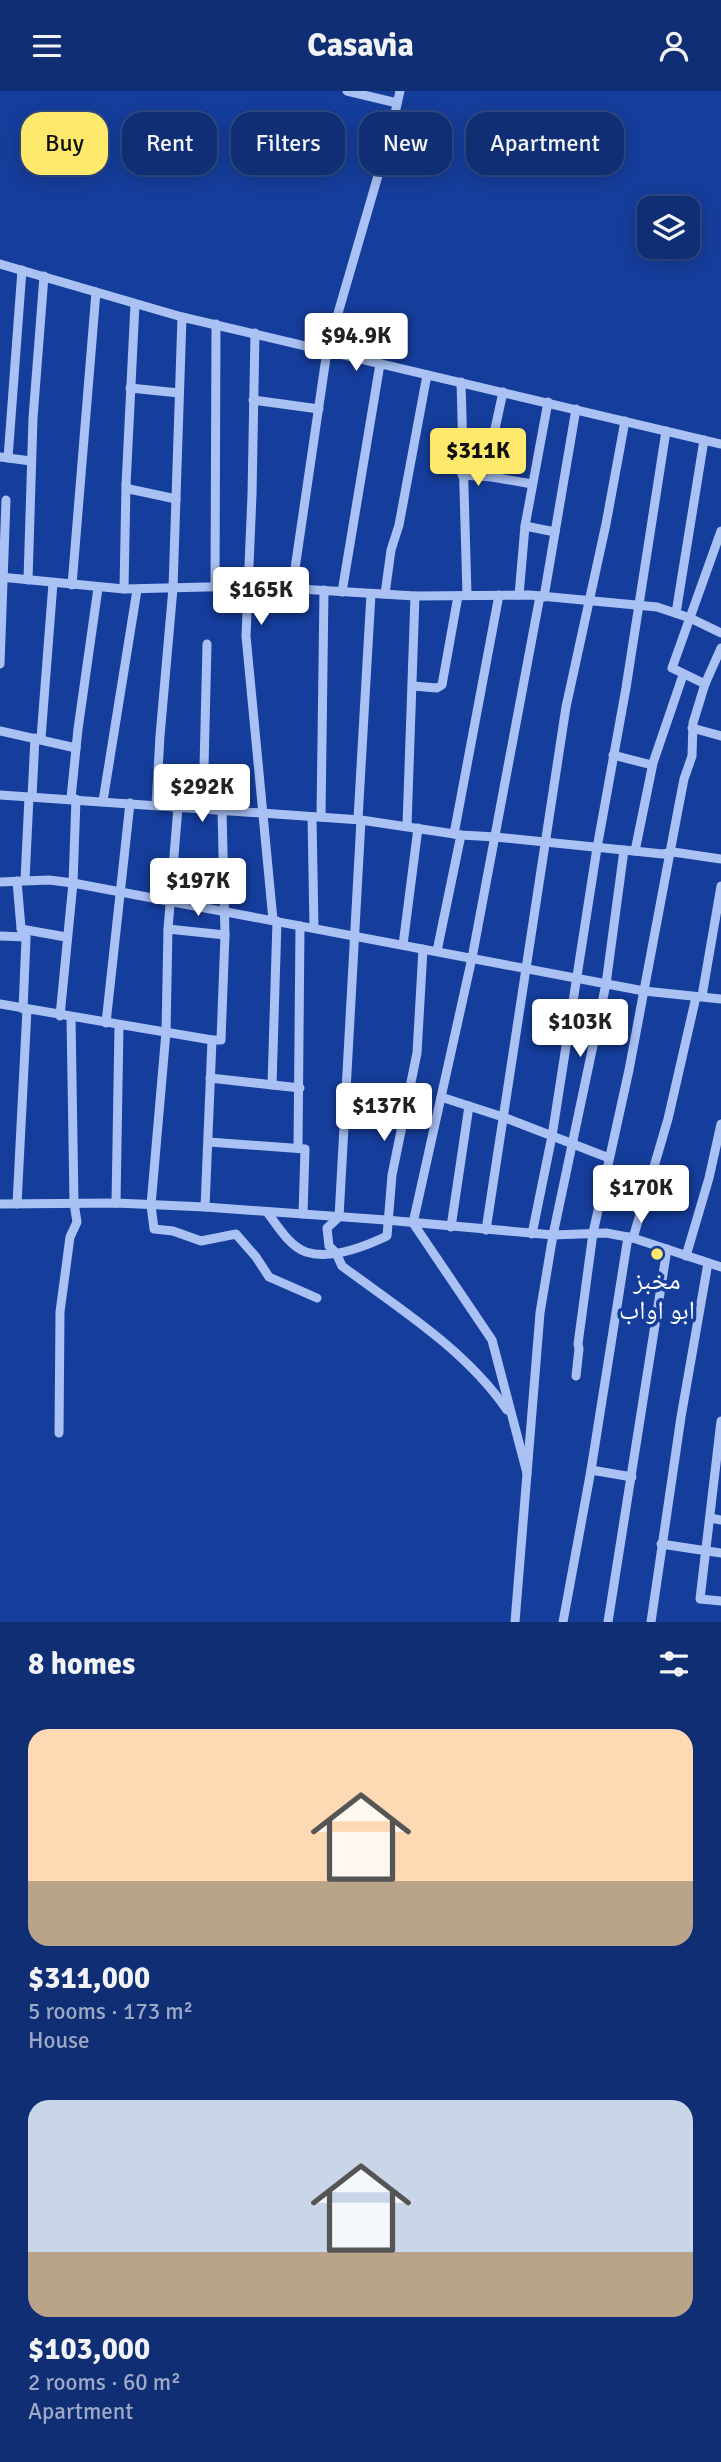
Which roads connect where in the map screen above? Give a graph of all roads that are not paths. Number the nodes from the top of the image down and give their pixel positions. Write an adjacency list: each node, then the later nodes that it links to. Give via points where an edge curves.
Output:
1 (347, 91): 3 (street)
2 (400, 91): 3 (street)
3 (397, 103): 12 (street)
4 (0, 264): 5 (street)
5 (22, 270): 6 (street); 27 (street)
6 (44, 276): 7 (street); 28 (street)
7 (96, 292): 8 (street); 41 (street)
8 (135, 304): 9 (street); 16 (street)
9 (182, 317): 10 (street); 18 (street)
10 (216, 324): 11 (street); 44 (street)
11 (255, 333): 12 (street); 19 (street)
12 (327, 351): 13 (street); 21 (street)
13 (380, 364): 14 (street); 50 (street)
14 (427, 375): 15 (street); 52 (street)
15 (461, 382): 17 (street); 29 (street)
16 (130, 388): 18 (street); 32 (street)
17 (503, 392): 20 (street); 30 (street, via 493,438)
18 (179, 393): 33 (street)
19 (253, 400): 21 (street); 42 (street)
20 (548, 402): 22 (street); 31 (street)
21 (319, 409): 47 (street)
22 (576, 409): 23 (street); 37 (street)
23 (625, 421): 24 (street); 58 (street)
24 (666, 431): 25 (street); 59 (street)
25 (704, 440): 26 (street); 60 (street)
26 (721, 445)
27 (4, 458): 28 (street)
28 (31, 461): 39 (street)
29 (462, 475): 30 (street); 56 (street)
30 (492, 477): 31 (street)
31 (532, 484): 35 (street)
32 (126, 485): 33 (street); 46 (street)
33 (176, 499): 45 (street)
34 (6, 500): 38 (street)
35 (525, 526): 37 (street); 54 (street)
36 (721, 531): 61 (street)
37 (555, 532): 57 (street)
38 (2, 577): 39 (street); 65 (street)
39 (28, 580): 40 (street)
40 (53, 583): 41 (street); 72 (street)
41 (72, 586): 43 (street)
42 (248, 586): 44 (street); 47 (street); 85 (street, via 246,636)
43 (99, 587): 46 (street); 73 (street)
44 (215, 587): 45 (street)
45 (173, 588): 48 (street); 81 (street)
46 (124, 589): 48 (street)
47 (292, 589): 49 (street)
48 (137, 590): 79 (street)
49 (324, 590): 50 (street); 86 (street)
50 (342, 591): 51 (street)
51 (371, 594): 52 (street); 87 (street)
52 (385, 594): 55 (street)
53 (499, 595): 54 (street); 56 (street); 90 (street)
54 (519, 595): 57 (street)
55 (415, 596): 56 (street); 68 (street)
56 (462, 596): 68 (street, via 442,685)
57 (542, 596): 58 (street); 91 (street)
58 (589, 602): 59 (street); 92 (street, via 566,707)
59 (638, 606): 60 (street); 74 (street)
60 (676, 613): 61 (street)
61 (690, 618): 62 (street); 66 (street, via 671,669)
62 (721, 633)
63 (207, 643): 83 (street)
64 (721, 648): 67 (street)
65 (0, 664)
66 (683, 675): 67 (street); 75 (street)
67 (705, 684): 69 (street)
68 (413, 686): 88 (street)
69 (692, 728): 71 (street); 96 (street, via 692,756)
70 (0, 731): 72 (street)
71 (721, 736)
72 (38, 738): 73 (street); 77 (street)
73 (76, 748): 78 (street)
74 (614, 755): 75 (street); 93 (street)
75 (652, 765): 95 (street)
76 (0, 795): 77 (street)
77 (31, 797): 78 (street); 98 (street)
78 (74, 799): 79 (street); 100 (street)
79 (103, 801): 80 (street)
80 (130, 803): 81 (street); 102 (street)
81 (156, 805): 82 (street)
82 (177, 807): 83 (street); 103 (street)
83 (203, 809): 84 (street)
84 (222, 811): 85 (street); 104 (street)
85 (263, 814): 86 (street); 105 (street)
86 (317, 817): 87 (street); 107 (street)
87 (360, 819): 88 (street); 112 (street)
88 (407, 826): 89 (street)
89 (418, 828): 90 (street); 114 (street)
90 (457, 835): 91 (street); 116 (street)
91 (496, 837): 92 (street); 117 (street)
92 (545, 842): 93 (street); 118 (street)
93 (597, 848): 94 (street); 119 (street)
94 (624, 850): 95 (street); 120 (street)
95 (635, 852): 96 (street)
96 (670, 853): 97 (street); 121 (street)
97 (721, 859)
98 (21, 881): 99 (street); 100 (street); 109 (street)
99 (0, 882)
100 (73, 883): 102 (street); 113 (street)
101 (721, 886): 122 (street)
102 (119, 893): 103 (street); 128 (street)
103 (170, 902): 104 (street); 108 (street)
104 (224, 912): 105 (street); 110 (street)
105 (275, 921): 106 (street); 133 (street)
106 (300, 926): 107 (street); 134 (street)
107 (314, 928): 112 (street)
108 (168, 929): 110 (street); 130 (street)
109 (23, 933): 111 (street); 113 (street); 125 (street)
110 (225, 935): 131 (street, via 222,1037)
111 (0, 936)
112 (356, 936): 114 (street); 152 (street)
113 (66, 937): 126 (street)
114 (403, 945): 115 (street)
115 (423, 949): 116 (street); 153 (street, via 417,1053)
116 (437, 951): 117 (street)
117 (472, 958): 118 (street); 135 (street)
118 (525, 968): 119 (street); 137 (street)
119 (578, 977): 120 (street); 139 (street)
120 (606, 984): 121 (street); 141 (street)
121 (644, 991): 122 (street); 143 (street)
122 (699, 996): 123 (street); 160 (street)
123 (721, 999)
124 (0, 1004): 125 (street)
125 (25, 1009): 126 (street); 147 (street)
126 (61, 1016): 127 (street)
127 (71, 1017): 128 (street); 144 (street)
128 (106, 1023): 129 (street)
129 (119, 1025): 130 (street); 145 (street)
130 (166, 1032): 131 (street); 148 (street)
131 (212, 1040): 132 (street)
132 (210, 1078): 133 (street); 140 (street)
133 (272, 1085): 134 (street)
134 (300, 1088): 142 (street)
135 (440, 1097): 136 (street); 154 (street)
136 (470, 1106): 137 (street); 155 (street)
137 (503, 1117): 139 (street); 156 (street)
138 (721, 1124): 163 (street)
139 (552, 1136): 141 (street); 158 (street)
140 (209, 1142): 142 (street); 149 (street)
141 (573, 1145): 143 (street); 159 (street)
142 (298, 1148): 151 (street, via 305,1149)
143 (609, 1158): 157 (street)
144 (74, 1203): 145 (street); 147 (street); 170 (street, via 77,1222 70,1237 60,1312)
145 (116, 1203): 148 (street)
146 (0, 1204): 147 (street)
147 (17, 1204)
148 (151, 1205): 149 (street); 166 (street, via 154,1229 201,1241 236,1234 269,1277)
149 (205, 1207): 150 (street)
150 (267, 1212): 151 (street); 162 (street, via 304,1252)
151 (303, 1215): 152 (street)
152 (340, 1217): 153 (street); 162 (street, via 327,1228 329,1247)
153 (386, 1220): 154 (street); 162 (street, via 387,1236 354,1251)
154 (413, 1223): 155 (street); 168 (street, via 492,1340)
155 (451, 1227): 156 (street)
156 (486, 1230): 158 (street)
157 (593, 1233): 159 (street); 160 (street); 167 (street)
158 (532, 1234): 159 (street)
159 (553, 1235): 173 (street, via 540,1313)
160 (631, 1238): 161 (street); 172 (street)
161 (667, 1249): 163 (street); 174 (street)
162 (335, 1253): 168 (street, via 342,1266 455,1352 495,1391)
163 (686, 1256): 164 (street)
164 (708, 1263): 165 (street); 177 (street)
165 (721, 1268)
166 (317, 1298)
167 (576, 1376)
168 (510, 1414): 173 (street)
169 (721, 1421): 171 (street)
170 (59, 1433)
171 (720, 1450): 175 (street)
172 (591, 1470): 174 (street); 182 (street)
173 (527, 1473): 181 (street)
174 (632, 1477): 183 (street)
175 (710, 1518): 176 (street); 178 (street)
176 (721, 1520)
177 (661, 1544): 178 (street); 184 (street)
178 (706, 1551): 179 (street); 180 (street, via 700,1599)
179 (721, 1553)
180 (721, 1601)
181 (515, 1622)
182 (563, 1622)
183 (608, 1622)
184 (651, 1622)

